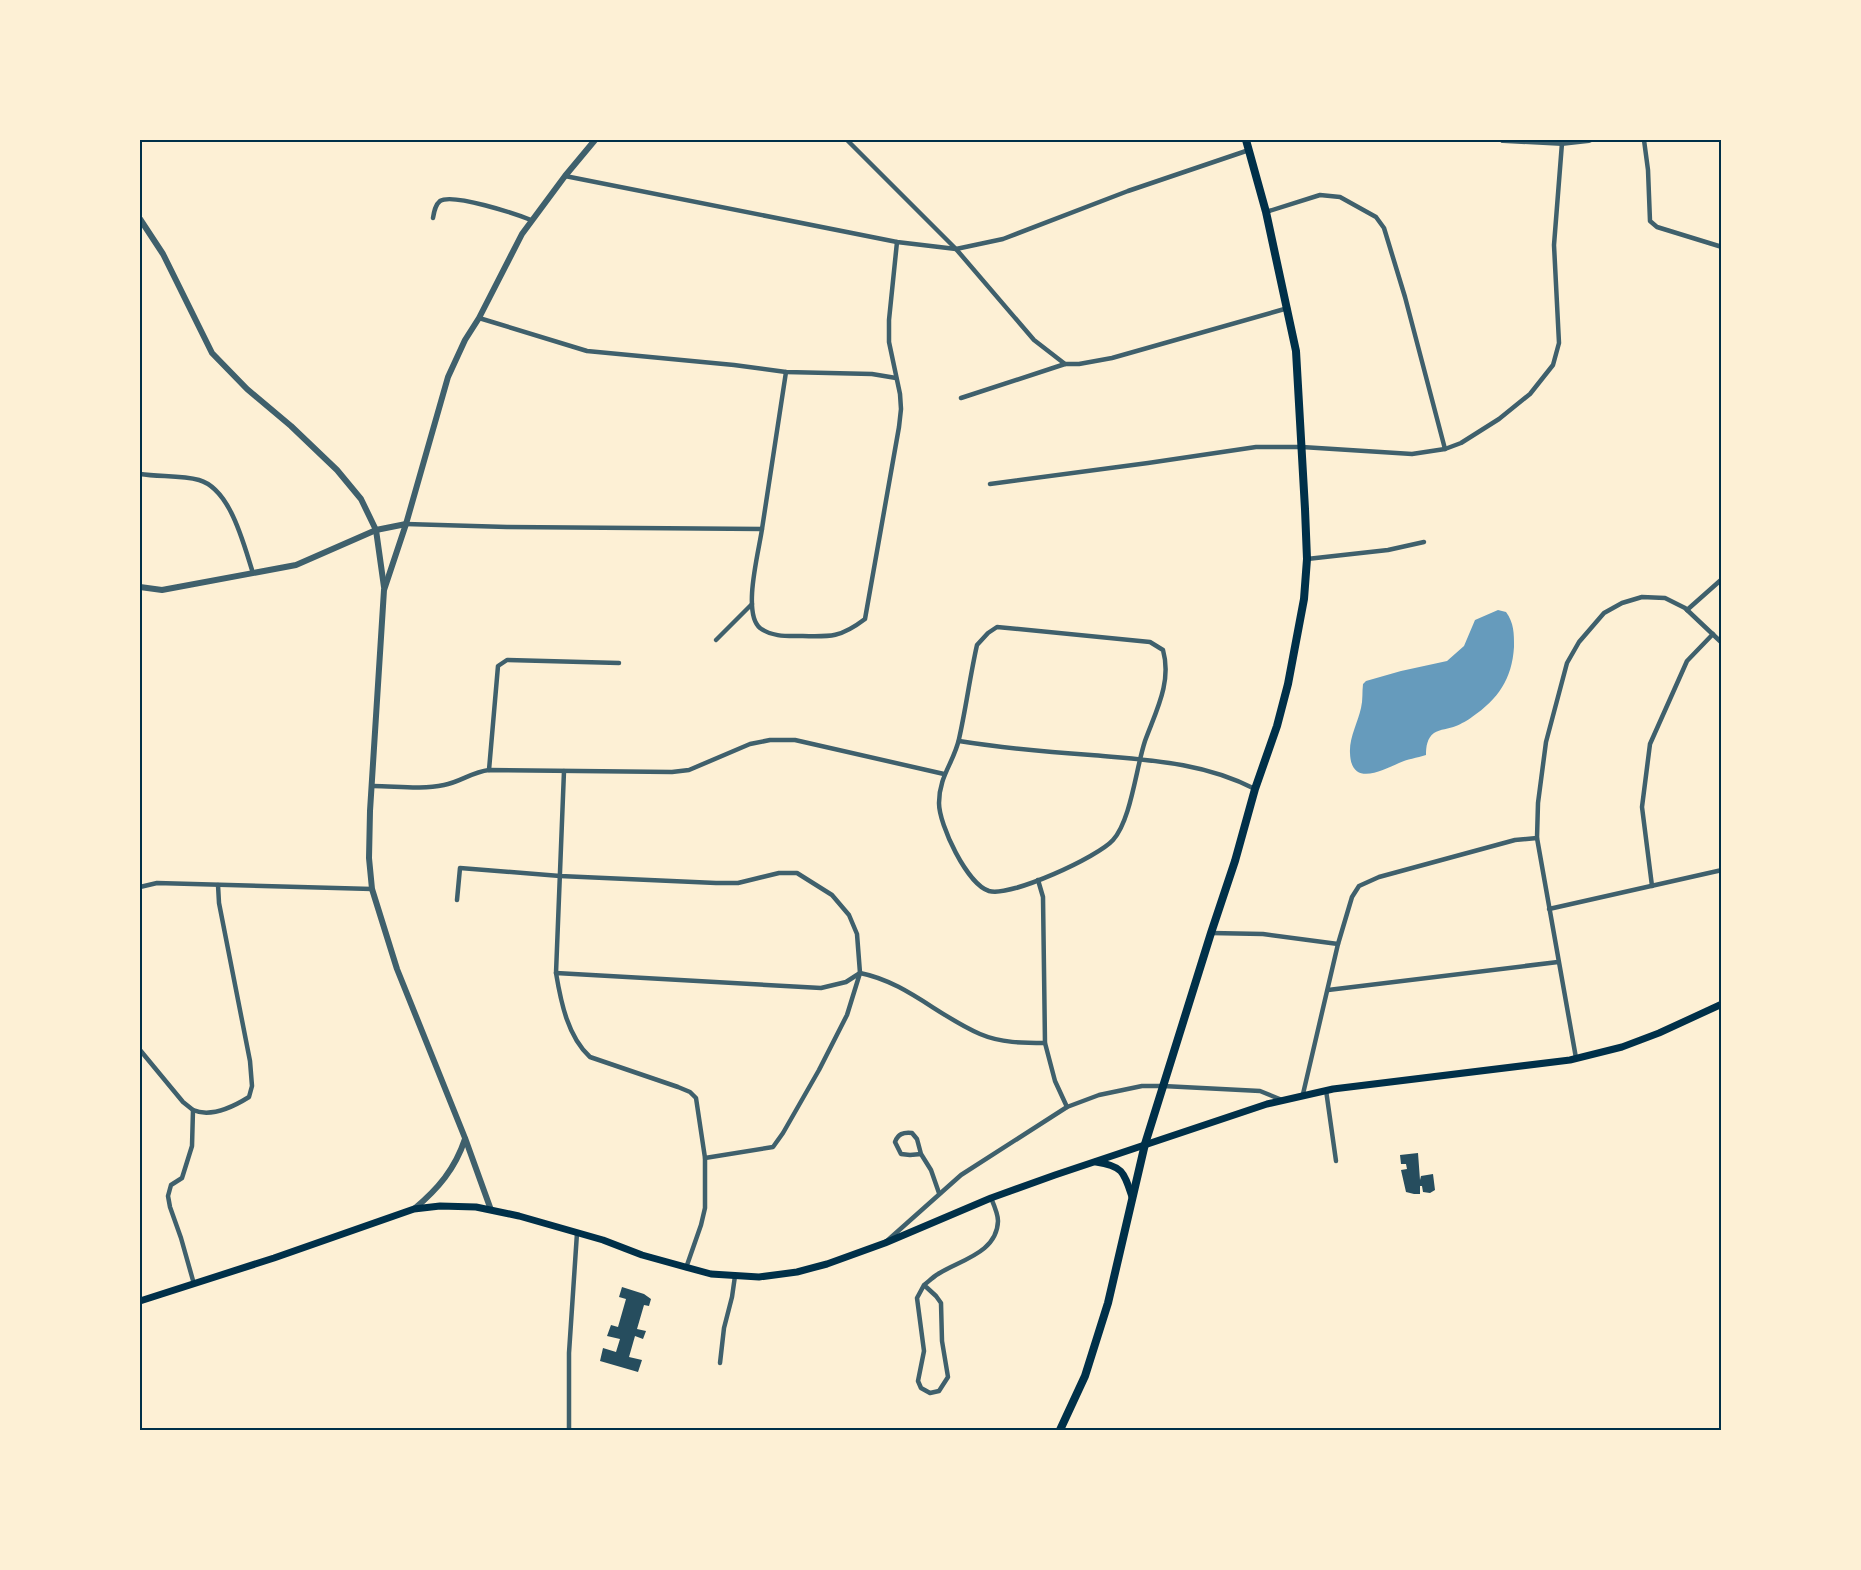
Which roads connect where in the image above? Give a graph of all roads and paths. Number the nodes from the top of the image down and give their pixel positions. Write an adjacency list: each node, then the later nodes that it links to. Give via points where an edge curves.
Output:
1 (595, 140): 10 (street)
2 (847, 140): 17 (street)
3 (1246, 140): 9 (main road)
4 (1503, 140): 5 (street)
5 (1522, 140): 8 (street)
6 (1589, 140): 8 (street)
7 (1644, 140): 16 (street, via 1650,221)
8 (1562, 143): 25 (street, via 1554,245 1558,343 1553,365 1530,394 1499,419)
9 (1249, 150): 11 (main road); 17 (street, via 1003,239)
10 (565, 176): 14 (street); 15 (street)
11 (1266, 212): 18 (main road); 25 (street, via 1320,195 1340,196 1376,217 1384,228 1405,297)
12 (433, 218): 14 (street, via 441,201 452,199)
13 (140, 219): 30 (street, via 164,254 212,353 337,470 361,499)
14 (531, 220): 19 (street)
15 (897, 242): 17 (street); 22 (street, via 889,320)
16 (1722, 247)
17 (956, 249): 20 (street, via 1034,340)
18 (1288, 308): 20 (street, via 1112,358); 24 (main road, via 1296,351)
19 (479, 318): 21 (street, via 587,351); 28 (street, via 448,377)
20 (1065, 364): 23 (street)
21 (786, 372): 22 (street); 29 (street)
22 (896, 378): 37 (street, via 901,409 899,427 865,619 838,635 778,636 758,627)
23 (961, 398)
24 (1302, 447): 25 (street, via 1412,454); 27 (street, via 1256,447); 32 (main road)
25 (1445, 449)
26 (140, 474): 33 (street, via 193,478 213,487 237,527)
27 (990, 484)
28 (406, 524): 29 (street); 30 (street); 36 (street)
29 (762, 529): 37 (street)
30 (376, 530): 33 (street, via 303,562); 36 (street)
31 (1424, 542): 32 (street)
32 (1307, 559): 49 (main road, via 1292,670)
33 (253, 573): 35 (street, via 162,590)
34 (1722, 579): 38 (street)
35 (140, 587)
36 (384, 590): 48 (street)
37 (752, 604): 40 (street)
38 (1687, 610): 39 (street); 50 (street, via 1665,598 1639,598 1604,613 1579,642 1567,663 1546,742)
39 (1713, 634): 41 (street); 55 (street, via 1687,661 1650,744 1642,807)
40 (716, 640)
41 (1722, 643)
42 (619, 663): 45 (street, via 507,660 498,666)
43 (959, 741): 44 (street); 44 (street, via 977,645 997,627 1150,642 1163,650 1167,675); 47 (street)
44 (1139, 760): 49 (street, via 1204,769); 53 (street, via 1123,824 1113,840 1090,858)
45 (489, 770): 46 (street); 48 (street, via 442,786)
46 (564, 771): 47 (street, via 689,770 750,744 795,740); 52 (street)
47 (944, 774): 53 (street, via 939,799 941,817 974,880 990,891 1003,891)
48 (373, 786): 57 (street, via 369,848)
49 (1255, 789): 60 (main road)
50 (1537, 838): 59 (street); 61 (street, via 1515,840 1359,886)
51 (1722, 870): 55 (street)
52 (560, 876): 58 (street, via 460,868); 63 (street); 64 (street, via 738,883 779,873 797,873 832,895 849,915 857,934)
53 (1038, 880): 67 (street, via 1042,897)
54 (218, 885): 56 (street, via 157,883); 57 (street); 75 (street, via 252,1086 249,1097 236,1105 209,1113)
55 (1652, 886): 59 (street)
56 (140, 887)
57 (372, 889): 76 (street, via 397,969)
58 (457, 900)
59 (1549, 909): 62 (street)
60 (1210, 933): 61 (street, via 1263,934); 70 (main road)
61 (1338, 944): 65 (street)
62 (1558, 962): 65 (street); 69 (street)
63 (556, 974): 64 (street, via 821,988); 79 (street, via 564,1012 579,1047 590,1057 678,1087 696,1098)
64 (860, 974): 67 (street, via 880,977 904,988 981,1035 1010,1042); 79 (street, via 847,1015 773,1147)
65 (1328, 990): 72 (street)
66 (1722, 1004): 69 (main road, via 1636,1042)
67 (1045, 1042): 74 (street, via 1055,1081)
68 (140, 1050): 75 (street)
69 (1576, 1058): 71 (main road)
70 (1163, 1086): 73 (street, via 1260,1091); 74 (street, via 1107,1093); 77 (main road)
71 (1326, 1090): 72 (main road); 80 (street)
72 (1304, 1094): 73 (main road)
73 (1282, 1100): 77 (main road)
74 (1067, 1107): 82 (street)
75 (193, 1110): 91 (street, via 192,1146 182,1178 171,1185 168,1196)
76 (465, 1138): 85 (street, via 443,1182); 86 (street)
77 (1145, 1144): 81 (main road); 83 (main road)
78 (921, 1154): 78 (street, via 902,1154 894,1142 897,1136 912,1133); 82 (street)
79 (705, 1158): 89 (street, via 705,1208)
80 (1336, 1161)
81 (1093, 1162): 83 (main road, via 1119,1168); 84 (main road)
82 (939, 1193): 88 (street)
83 (1132, 1197): 96 (main road, via 1094,1352)
84 (991, 1198): 88 (main road); 92 (street, via 999,1219 985,1248)
85 (414, 1209): 86 (main road, via 455,1206); 91 (main road)
86 (491, 1210): 87 (main road)
87 (577, 1233): 89 (main road); 95 (street, via 569,1353)
88 (885, 1243): 90 (main road, via 797,1272)
89 (686, 1268): 90 (main road)
90 (735, 1276): 94 (street)
91 (194, 1284): 93 (main road)
92 (924, 1285): 92 (street, via 941,1303 948,1377 939,1391 930,1393 918,1381 924,1351 917,1298)
93 (140, 1301)
94 (720, 1363)
95 (569, 1431)
96 (1060, 1431)

